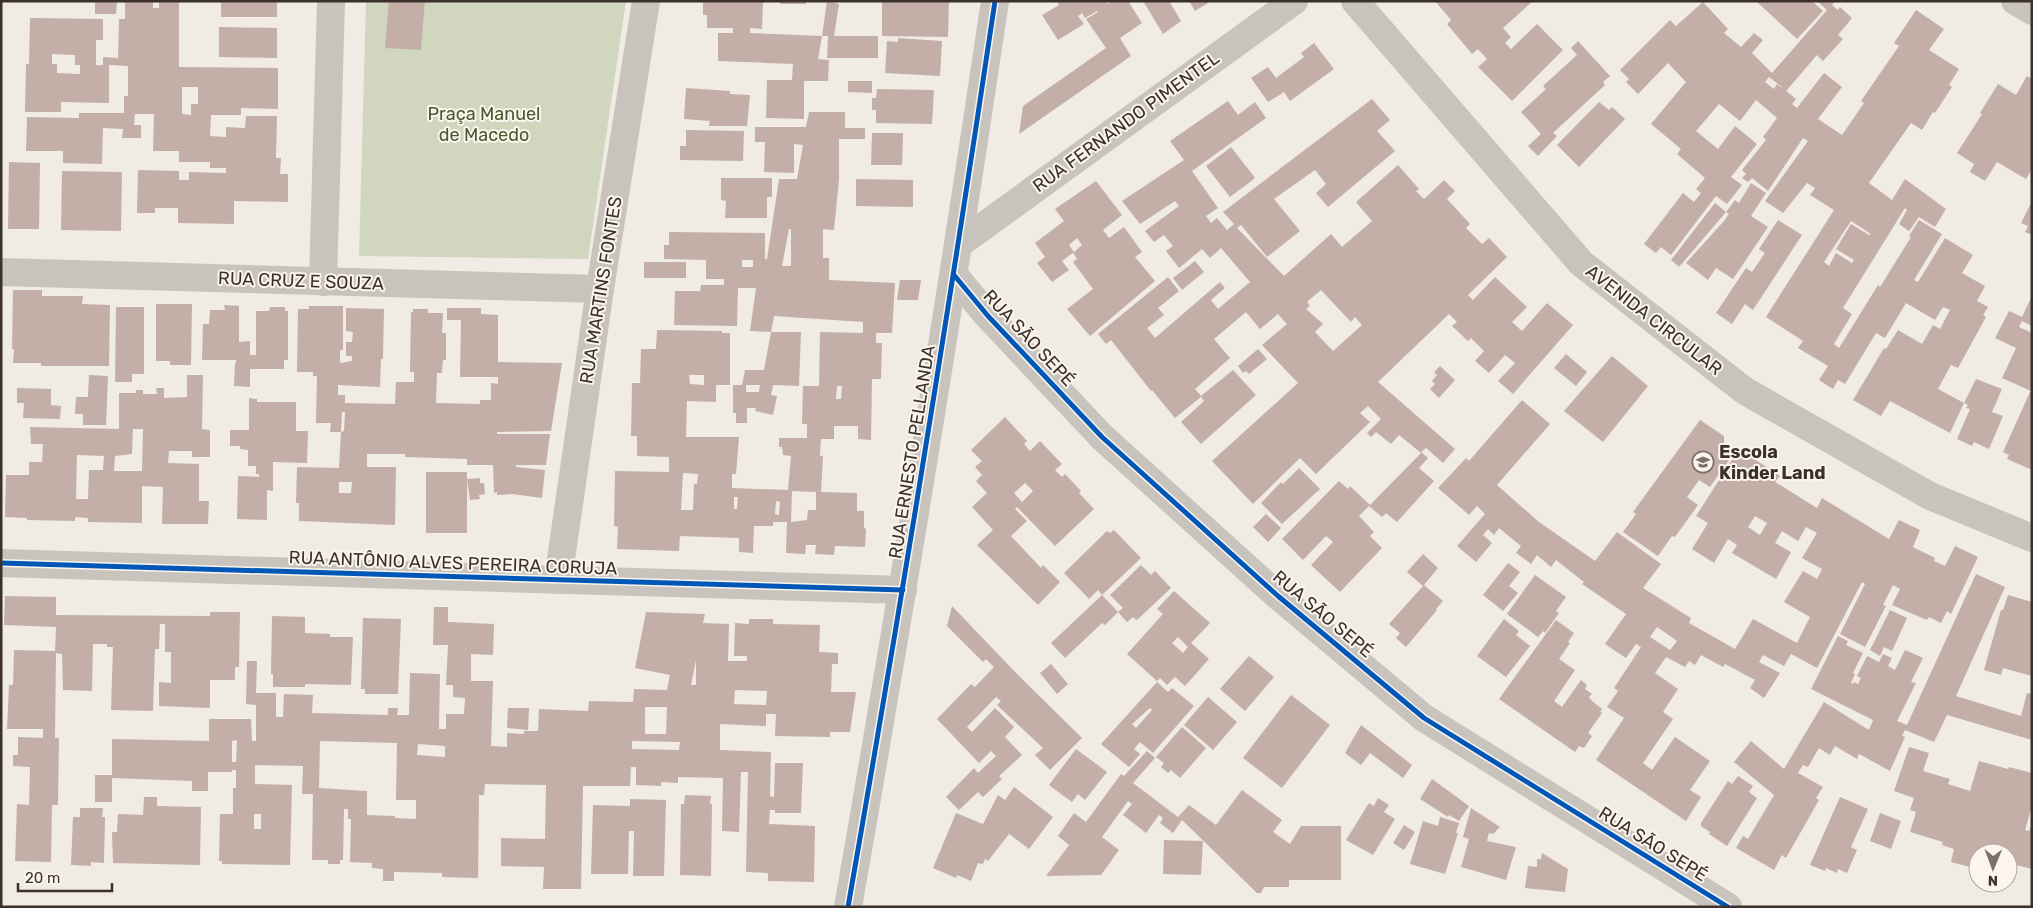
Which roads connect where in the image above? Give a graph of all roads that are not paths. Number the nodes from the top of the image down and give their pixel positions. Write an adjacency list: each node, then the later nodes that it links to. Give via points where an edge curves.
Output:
1 (331, 1): 11 (street)
2 (646, 1): 12 (street, RUA MARTINS FONTES)
3 (995, 1): 8 (street, RUA ERNESTO PELLANDA)
4 (1294, 1): 8 (street, RUA FERNANDO PIMENTEL)
5 (1355, 1): 13 (street, AVENIDA CIRCULAR, via 1581,263 1745,391 1930,496)
6 (2015, 1): 7 (street)
7 (2032, 11)
8 (959, 244): 10 (street, RUA ERNESTO PELLANDA)
9 (1, 272): 11 (street, RUA CRUZ E SOUZA)
10 (954, 275): 16 (street, RUA ERNESTO PELLANDA); 18 (street, RUA SÃO SEPÉ, via 988,316 1102,437 1278,596 1424,718)
11 (323, 282): 12 (street, RUA CRUZ E SOUZA)
12 (600, 290): 15 (street, RUA MARTINS FONTES)
13 (2032, 538)
14 (1, 563): 15 (street, RUA ANTÔNIO ALVES PEREIRA CORUJA)
15 (558, 580): 16 (street, RUA ANTÔNIO ALVES PEREIRA CORUJA)
16 (903, 590): 17 (street, RUA ERNESTO PELLANDA)
17 (848, 907)
18 (1728, 907)

